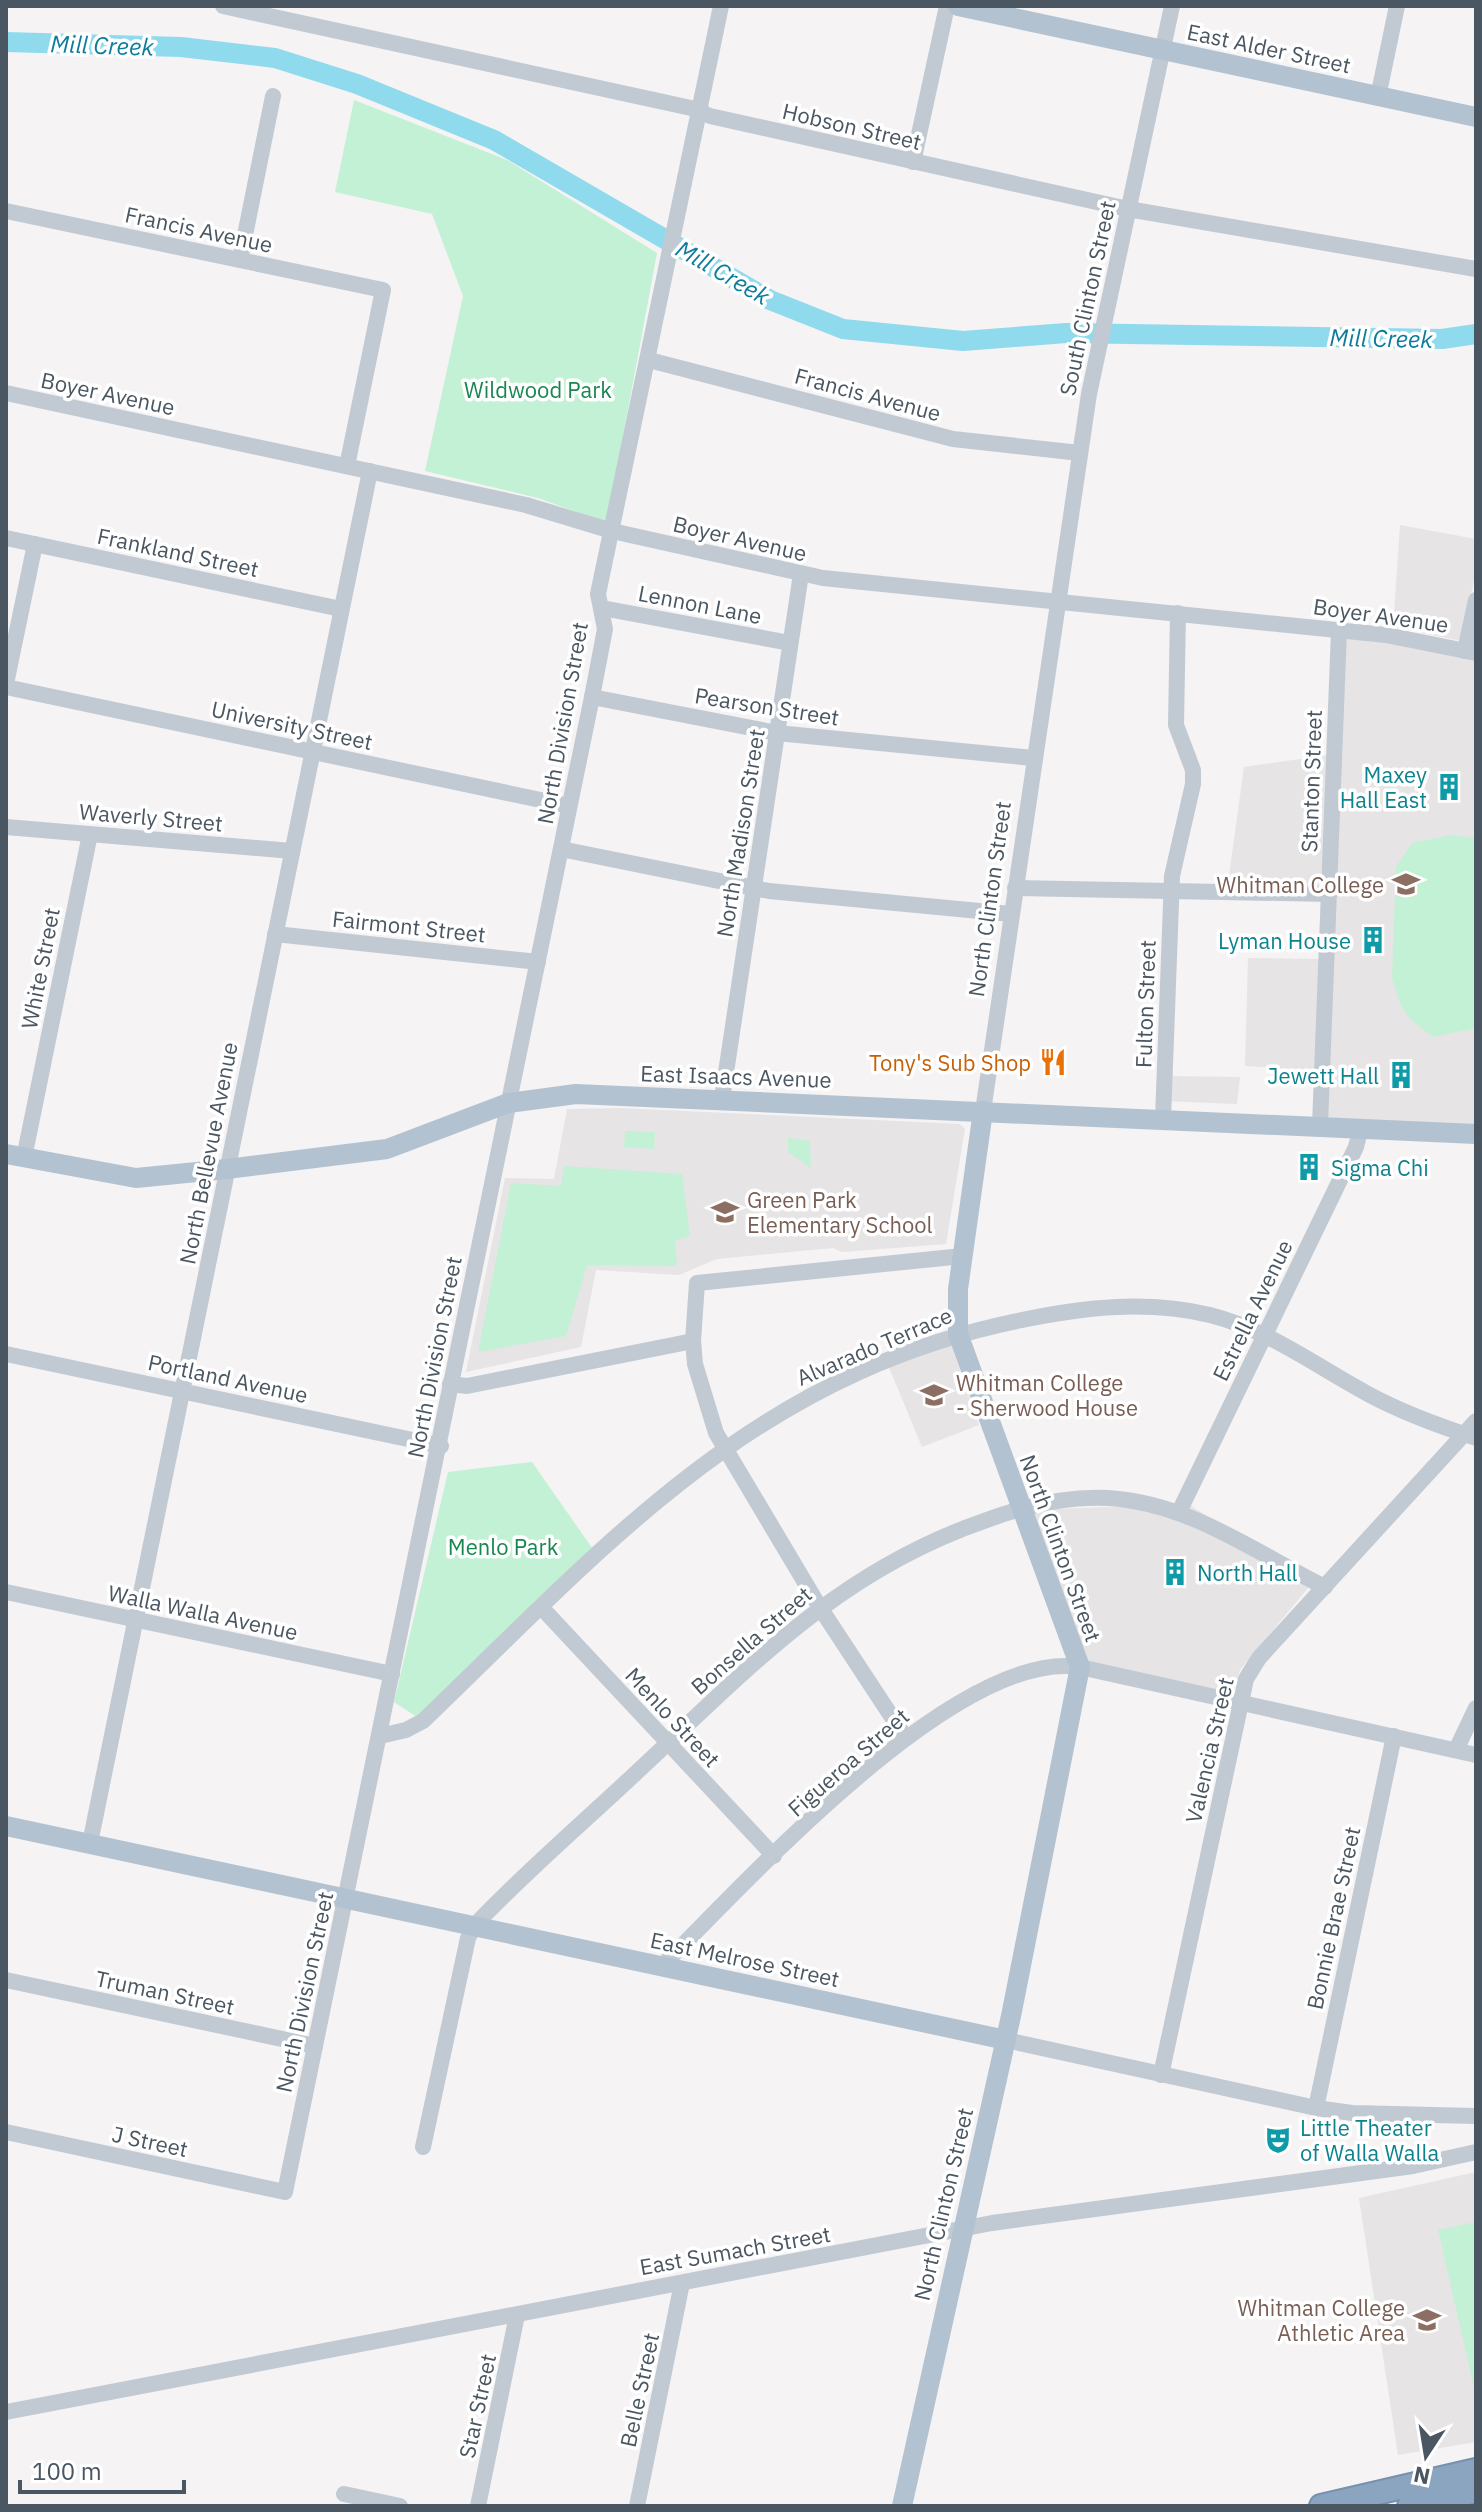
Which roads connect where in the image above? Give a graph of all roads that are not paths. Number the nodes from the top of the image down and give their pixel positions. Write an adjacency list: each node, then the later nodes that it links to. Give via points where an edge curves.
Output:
1 (223, 6): 10 (street, Hobson Street)
2 (721, 6): 10 (street, North Division Street)
3 (947, 6): 12 (street)
4 (958, 6): 7 (main road, East Alder Street)
5 (1172, 6): 7 (street, South Clinton Street)
6 (1397, 6): 9 (street)
7 (1163, 50): 9 (main road, East Alder Street); 13 (street, South Clinton Street)
8 (273, 96): 15 (street)
9 (1378, 97): 11 (main road, East Alder Street)
10 (700, 112): 12 (street, Hobson Street); 17 (street, North Division Street)
11 (1476, 117)
12 (913, 162): 13 (street, Hobson Street)
13 (1128, 209): 16 (street, Hobson Street); 19 (street, South Clinton Street)
14 (6, 211): 15 (street, Francis Avenue)
15 (240, 260): 20 (street, Francis Avenue, via 383,290)
16 (1476, 269)
17 (649, 360): 19 (street, Francis Avenue, via 953,439); 22 (street, North Division Street)
18 (6, 393): 20 (street, Boyer Avenue)
19 (1080, 453): 27 (street, South Clinton Street)
20 (347, 466): 21 (street, Boyer Avenue)
21 (370, 471): 22 (street, Boyer Avenue, via 526,505); 29 (street, North Bellevue Avenue)
22 (612, 531): 25 (street, Boyer Avenue); 28 (street, North Division Street, via 598,594)
23 (6, 538): 24 (street, Frankland Street)
24 (35, 544): 29 (street, Frankland Street); 34 (street)
25 (801, 574): 27 (street, Boyer Avenue); 32 (street, North Madison Street)
26 (1476, 600): 33 (street)
27 (1058, 602): 30 (street, Boyer Avenue); 38 (street, North Clinton Street)
28 (602, 608): 32 (street, Lennon Lane); 35 (street, North Division Street, via 605,629)
29 (341, 609): 37 (street, North Bellevue Avenue)
30 (1178, 613): 31 (street, Boyer Avenue); 46 (street, Fulton Street, via 1176,725 1193,784 1174,860)
31 (1339, 630): 33 (street, Boyer Avenue); 47 (street, Stanton Street)
32 (790, 643): 36 (street, North Madison Street)
33 (1471, 652)
34 (6, 686): 37 (street, University Street)
35 (592, 697): 36 (street, Pearson Street); 39 (street, North Division Street)
36 (777, 733): 38 (street, Pearson Street); 44 (street, North Madison Street)
37 (312, 752): 39 (street, University Street); 43 (street, North Bellevue Avenue)
38 (1033, 758): 45 (street, North Clinton Street)
39 (569, 806): 42 (street, North Division Street)
40 (6, 827): 41 (street, Waverly Street)
41 (90, 834): 43 (street, Waverly Street); 58 (street, White Street)
42 (561, 849): 44 (street); 50 (street, North Division Street)
43 (292, 851): 49 (street, North Bellevue Avenue)
44 (754, 888): 48 (street); 51 (street, North Madison Street)
45 (1015, 888): 46 (street); 48 (street, North Clinton Street)
46 (1172, 891): 47 (street); 54 (street, Fulton Street)
47 (1329, 894): 55 (street, Stanton Street)
48 (1011, 914): 53 (street, North Clinton Street)
49 (275, 934): 50 (street, Fairmont Street); 59 (street, North Bellevue Avenue)
50 (538, 962): 52 (street, North Division Street)
51 (722, 1099): 52 (main road, East Isaacs Avenue, via 576,1094); 53 (main road, East Isaacs Avenue)
52 (508, 1103): 59 (main road, East Isaacs Avenue, via 387,1149); 65 (street, North Division Street)
53 (983, 1111): 54 (main road, East Isaacs Avenue); 60 (main road, North Clinton Street)
54 (1163, 1119): 55 (main road, East Isaacs Avenue)
55 (1320, 1125): 56 (main road, East Isaacs Avenue)
56 (1361, 1127): 57 (main road, East Isaacs Avenue); 62 (street, Estrella Avenue)
57 (1476, 1134)
58 (15, 1156): 59 (main road, East Isaacs Avenue, via 136,1178)
59 (227, 1169): 66 (street, North Bellevue Avenue)
60 (963, 1256): 61 (main road, North Clinton Street); 63 (street, via 697,1283)
61 (958, 1334): 62 (street, Alvarado Terrace, via 1083,1309 1132,1306 1209,1315); 70 (street, Alvarado Terrace, via 826,1386); 71 (main road, North Clinton Street)
62 (1265, 1335): 68 (street, Alvarado Terrace, via 1391,1406); 72 (street, Estrella Avenue)
63 (693, 1341): 65 (street, via 467,1386); 70 (street, via 700,1390)
64 (6, 1354): 66 (street, Portland Avenue)
65 (450, 1384): 69 (street, North Division Street)
66 (182, 1391): 69 (street, Portland Avenue); 77 (street, North Bellevue Avenue)
67 (1476, 1421): 68 (street, Valencia Street)
68 (1470, 1436): 73 (street, Valencia Street)
69 (441, 1446): 79 (street, North Division Street)
70 (724, 1449): 75 (street); 76 (street, Alvarado Terrace, via 644,1509)
71 (1021, 1508): 72 (street, Bonsella Street, via 1107,1498); 75 (street, Bonsella Street, via 906,1552); 78 (main road, North Clinton Street)
72 (1179, 1512): 73 (street, Bonsella Street)
73 (1325, 1587): 80 (street, Valencia Street, via 1252,1668)
74 (6, 1592): 77 (street, Walla Walla Avenue)
75 (819, 1606): 84 (street); 85 (street, Bonsella Street)
76 (541, 1607): 82 (street, Alvarado Terrace, via 423,1721); 85 (street, Menlo Street)
77 (135, 1620): 79 (street, Walla Walla Avenue); 89 (street, North Bellevue Avenue)
78 (1080, 1667): 80 (street, Figueroa Street); 84 (street, Figueroa Street, via 1048,1665 1029,1671 974,1695); 95 (main road, North Clinton Street)
79 (392, 1674): 82 (street, North Division Street)
80 (1239, 1702): 83 (street, Figueroa Street); 97 (street, Valencia Street)
81 (1476, 1708): 86 (street)
82 (380, 1736): 91 (street, North Division Street)
83 (1394, 1736): 86 (street, Figueroa Street); 98 (street, Bonnie Brae Street)
84 (905, 1737): 90 (street, Figueroa Street)
85 (668, 1743): 90 (street, Menlo Street); 92 (street, Bonsella Street)
86 (1456, 1750): 87 (street, Figueroa Street)
87 (1476, 1755)
88 (6, 1826): 89 (main road, East Melrose Street)
89 (90, 1843): 91 (main road, East Melrose Street)
90 (774, 1856): 93 (street, Figueroa Street)
91 (346, 1899): 92 (main road, East Melrose Street); 96 (street, North Division Street)
92 (475, 1925): 93 (main road, East Melrose Street); 101 (street, Bonsella Street)
93 (662, 1966): 95 (main road, East Melrose Street)
94 (6, 1980): 96 (street, Truman Street)
95 (1006, 2040): 97 (street, East Melrose Street); 104 (main road, North Clinton Street)
96 (315, 2046): 103 (street, North Division Street)
97 (1161, 2075): 98 (street, East Melrose Street)
98 (1316, 2108): 99 (street, East Melrose Street, via 1352,2113)
99 (1475, 2111)
100 (6, 2132): 103 (street, J Street)
101 (423, 2147)
102 (1476, 2152): 104 (street, East Sumach Street, via 1413,2166)
103 (285, 2192)
104 (962, 2230): 105 (street, East Sumach Street); 114 (main road, North Clinton Street)
105 (682, 2283): 106 (street, East Sumach Street); 113 (street, Belle Street)
106 (517, 2315): 107 (street, East Sumach Street); 112 (street, Star Street)
107 (6, 2412)
108 (1476, 2470): 115 (highway)
109 (1476, 2491): 116 (highway)
110 (344, 2494): 111 (street)
111 (400, 2506)
112 (478, 2506)
113 (637, 2506)
114 (902, 2506)
115 (1321, 2506)
116 (1409, 2506)

